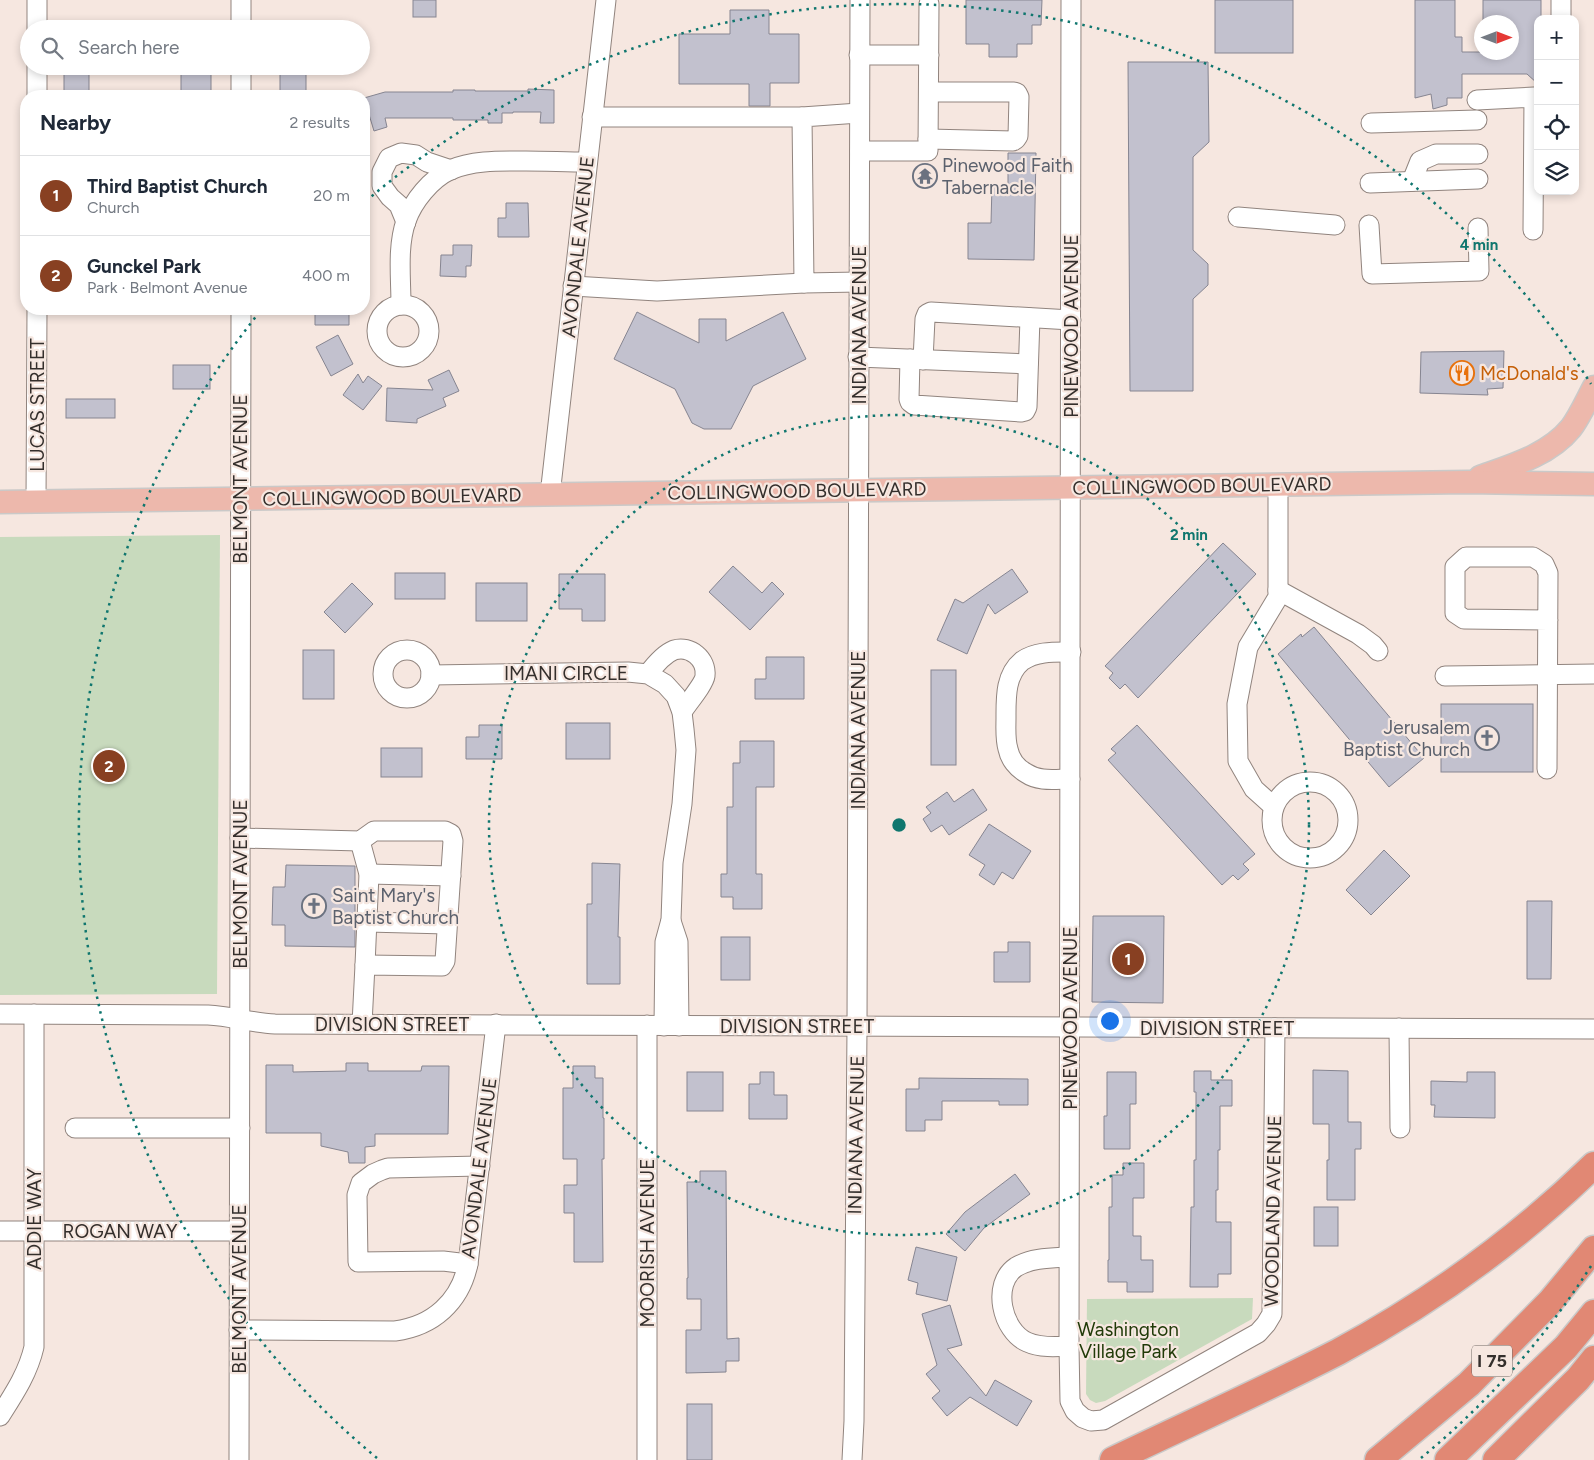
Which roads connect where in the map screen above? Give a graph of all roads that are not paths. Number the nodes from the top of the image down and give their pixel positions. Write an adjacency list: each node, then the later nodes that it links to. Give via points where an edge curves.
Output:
1 (37, 0): 9 (street)
2 (241, 0): 10 (street)
3 (606, 0): 22 (street, AVONDALE AVENUE)
4 (860, 0): 11 (street, INDIANA AVENUE)
5 (1071, 0): 47 (street, PINEWOOD AVENUE)
6 (1561, 0): 8 (street)
7 (929, 4): 12 (street)
8 (1561, 15)
9 (37, 20)
10 (241, 20)
11 (859, 55): 12 (street); 21 (street, INDIANA AVENUE)
12 (929, 55): 17 (street)
13 (37, 75): 15 (street)
14 (241, 75): 16 (street)
15 (37, 90)
16 (241, 90)
17 (929, 92): 26 (street); 26 (street, via 1014,92 1019,97 1018,136 1013,141)
18 (1534, 96): 19 (street)
19 (1477, 100)
20 (1536, 105): 39 (street)
21 (859, 113): 23 (street); 27 (street, INDIANA AVENUE)
22 (592, 117): 23 (street); 29 (street, AVONDALE AVENUE)
23 (802, 117): 41 (street)
24 (1477, 120): 25 (street)
25 (1371, 123)
26 (928, 139): 27 (street, via 928,151 925,152)
27 (860, 151): 40 (street, INDIANA AVENUE)
28 (1478, 154): 32 (street, via 1436,154 1420,161)
29 (587, 162): 30 (street, via 496,161); 42 (street, AVONDALE AVENUE)
30 (451, 170): 35 (street, via 425,190 413,205); 35 (street, via 416,155 401,153 389,158 382,172 382,186 400,205)
31 (1478, 179): 32 (street)
32 (1412, 181): 33 (street)
33 (1370, 183)
34 (1238, 217): 36 (street)
35 (406, 222): 43 (street, via 401,258)
36 (1335, 224)
37 (1369, 225): 38 (street, via 1372,274 1479,271)
38 (1478, 228)
39 (1533, 230)
40 (858, 282): 41 (street); 48 (street, INDIANA AVENUE)
41 (804, 283): 42 (street, via 658,291)
42 (573, 286): 57 (street, AVONDALE AVENUE)
43 (401, 305)
44 (37, 315): 59 (street, LUCAS STREET)
45 (241, 315): 58 (street, BELMONT AVENUE)
46 (1030, 318): 47 (street); 49 (street, via 931,312 924,319); 50 (street)
47 (1071, 320): 55 (street, PINEWOOD AVENUE)
48 (858, 358): 49 (street); 56 (street, INDIANA AVENUE)
49 (917, 360): 50 (street); 50 (street, via 909,399 914,405 1021,412 1027,407)
50 (1028, 364)
51 (1594, 387): 52 (main road, via 1570,428 1552,444 1518,464)
52 (1468, 482): 53 (main road, COLLINGWOOD BOULEVARD); 54 (main road, COLLINGWOOD BOULEVARD)
53 (1594, 484)
54 (1278, 485): 55 (main road, COLLINGWOOD BOULEVARD); 61 (street)
55 (1071, 488): 56 (main road, COLLINGWOOD BOULEVARD); 63 (street, PINEWOOD AVENUE)
56 (858, 490): 57 (main road, COLLINGWOOD BOULEVARD); 87 (street, INDIANA AVENUE)
57 (550, 495): 58 (main road, COLLINGWOOD BOULEVARD)
58 (240, 499): 59 (main road, COLLINGWOOD BOULEVARD); 74 (street, BELMONT AVENUE)
59 (36, 501): 60 (main road, COLLINGWOOD BOULEVARD)
60 (0, 502)
61 (1278, 590): 64 (street, via 1358,634); 73 (street, via 1278,597 1248,647 1237,704 1238,761 1254,790)
62 (1548, 620): 62 (street, via 1548,573 1544,564 1533,557 1466,557 1455,567 1455,613 1464,619); 68 (street)
63 (1071, 652): 72 (street, PINEWOOD AVENUE); 72 (street, via 1042,653 1023,661 1012,674 1006,694 1006,738 1008,750 1018,767 1035,778)
64 (1378, 652)
65 (648, 674): 67 (street, IMANI CIRCLE); 70 (street, IMANI CIRCLE, via 665,684 676,696); 70 (street, via 674,650 694,652 700,658 705,666 705,677)
66 (1594, 674): 68 (street)
67 (431, 675)
68 (1548, 675): 69 (street); 71 (street)
69 (1445, 676)
70 (682, 712): 86 (street, IMANI CIRCLE, via 685,775 673,863 671,920 678,942)
71 (1547, 769)
72 (1070, 779): 88 (street, PINEWOOD AVENUE)
73 (1274, 807): 73 (street, via 1274,834 1292,854 1317,858 1330,853 1346,833 1347,809 1342,798 1322,783 1310,781 1288,788)
74 (240, 838): 75 (street); 83 (street, BELMONT AVENUE)
75 (360, 841): 76 (street); 77 (street, via 374,831 445,831 451,834 453,841)
76 (369, 874): 77 (street); 78 (street)
77 (451, 876): 79 (street)
78 (367, 922): 79 (street); 80 (street)
79 (447, 924): 80 (street, via 442,966)
80 (365, 965): 84 (street)
81 (0, 1014): 82 (street, DIVISION STREET)
82 (34, 1014): 83 (street, DIVISION STREET, via 208,1015); 98 (street, ADDIE WAY)
83 (240, 1020): 84 (street, DIVISION STREET, via 256,1024); 93 (street, BELMONT AVENUE)
84 (362, 1024): 85 (street, DIVISION STREET)
85 (496, 1024): 86 (street, DIVISION STREET); 96 (street, AVONDALE AVENUE)
86 (663, 1026): 87 (street, DIVISION STREET); 110 (street, MOORISH AVENUE)
87 (857, 1027): 88 (street, DIVISION STREET); 111 (street, INDIANA AVENUE)
88 (1070, 1027): 89 (street, DIVISION STREET); 101 (street, PINEWOOD AVENUE)
89 (1275, 1028): 90 (street, DIVISION STREET); 108 (street, WOODLAND AVENUE, via 1272,1314 1258,1333)
90 (1399, 1028): 91 (street, DIVISION STREET); 94 (street)
91 (1594, 1029)
92 (75, 1128): 93 (street)
93 (240, 1128): 99 (street, BELMONT AVENUE)
94 (1400, 1128)
95 (1594, 1165): 112 (highway, via 1522,1229 1431,1297 1313,1364)
96 (480, 1166): 102 (street, AVONDALE AVENUE); 102 (street, via 382,1170 361,1183 357,1195 358,1262 443,1261)
97 (0, 1231): 98 (street, ROGAN WAY)
98 (34, 1231): 99 (street, ROGAN WAY); 107 (street, ADDIE WAY, via 34,1347 22,1382)
99 (239, 1231): 104 (street, BELMONT AVENUE)
100 (1594, 1249): 113 (highway, I 75, via 1550,1302 1469,1384)
101 (1068, 1257): 105 (street, PINEWOOD AVENUE); 105 (street, via 1031,1261 1014,1269 1003,1289 1002,1304 1009,1327 1018,1337 1040,1346)
102 (468, 1264): 104 (street, AVONDALE AVENUE, via 461,1286 447,1307 423,1323 405,1329)
103 (1594, 1313): 114 (highway, I 75, via 1566,1346)
104 (239, 1330): 109 (street, BELMONT AVENUE)
105 (1069, 1346): 108 (street, PINEWOOD AVENUE, via 1070,1401 1083,1418)
106 (1594, 1359): 115 (highway)
107 (0, 1416)
108 (1104, 1420)
109 (239, 1460)
110 (647, 1460)
111 (852, 1460)
112 (1113, 1460)
113 (1378, 1460)
114 (1448, 1460)
115 (1496, 1460)

